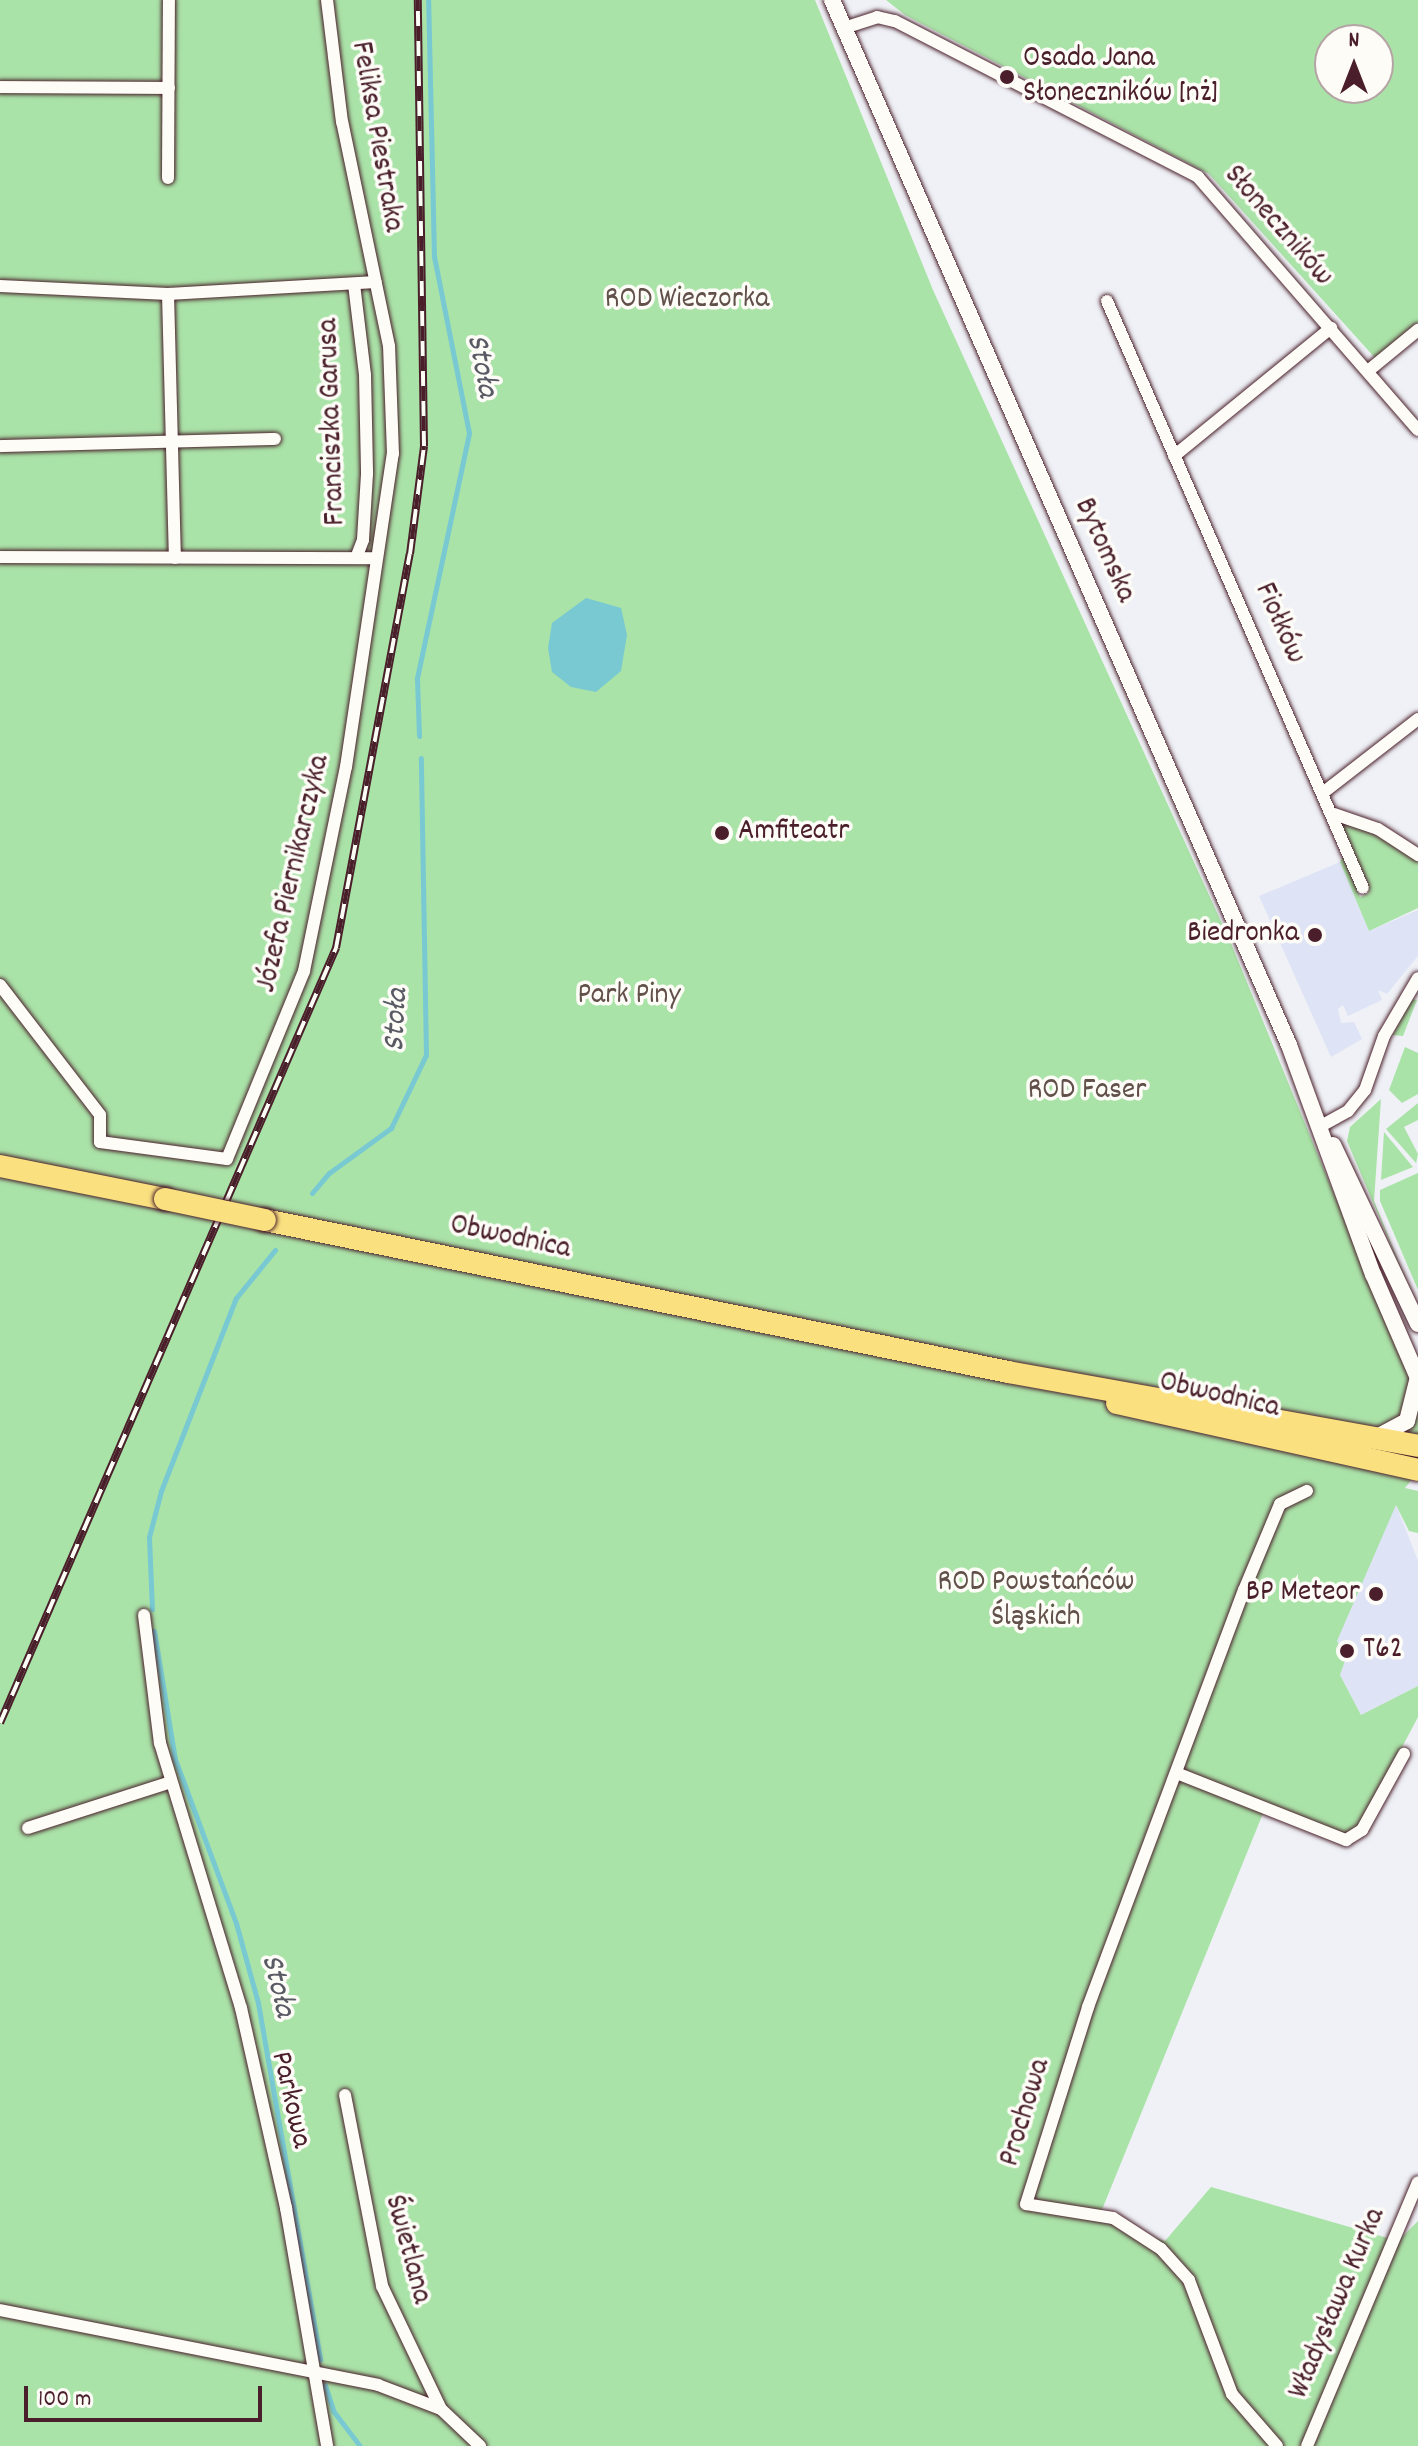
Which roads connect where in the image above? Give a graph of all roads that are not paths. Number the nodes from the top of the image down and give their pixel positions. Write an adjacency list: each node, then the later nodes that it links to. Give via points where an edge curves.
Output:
1 (169, 0): 6 (street)
2 (327, 0): 8 (street, Feliksa Piestraka, via 342,122)
3 (832, 0): 4 (street, Bytomska)
4 (844, 28): 13 (street, Słoneczników, via 877,17 895,21 1198,177); 32 (street, Bytomska, via 1236,920)
5 (0, 87): 6 (street)
6 (169, 88): 7 (street)
7 (168, 178)
8 (376, 282): 9 (street, Franciszka Garusa); 24 (street, Feliksa Piestraka, via 389,346 394,414 390,490)
9 (354, 284): 11 (street, Franciszka Garusa); 23 (street, Franciszka Garusa, via 365,375 367,474 363,540)
10 (0, 286): 11 (street, Franciszka Garusa)
11 (168, 294): 18 (street)
12 (1107, 301): 20 (street, Fiołków)
13 (1331, 328): 15 (street, Słoneczników); 20 (street)
14 (1418, 330): 15 (street)
15 (1368, 371): 16 (street, Słoneczników)
16 (1418, 430)
17 (275, 439): 18 (street, Franciszka Garusa)
18 (173, 445): 19 (street, Franciszka Garusa); 22 (street)
19 (0, 446)
20 (1174, 456): 26 (street, Fiołków)
21 (0, 557): 22 (street, Franciszka Garusa)
22 (175, 558): 23 (street, Franciszka Garusa)
23 (356, 558): 24 (street, Franciszka Garusa)
24 (375, 558): 31 (street, Józefa Piernikarczyka, via 346,767 304,971 227,1159 100,1142 100,1115)
25 (1418, 719): 26 (street)
26 (1324, 792): 27 (street, Fiołków)
27 (1334, 814): 28 (street, via 1378,829); 29 (street, Fiołków)
28 (1418, 855)
29 (1363, 888)
30 (1418, 978): 32 (street, via 1384,1036 1358,1100)
31 (0, 985)
32 (1321, 1126): 34 (street, Bytomska, via 1339,1153); 36 (street, Bytomska, via 1373,1274)
33 (0, 1166): 35 (highway, Obwodnica, bridge)
34 (1418, 1324)
35 (1008, 1372): 37 (highway, Obwodnica); 39 (highway, Obwodnica, via 1192,1423)
36 (1418, 1378): 37 (street, via 1407,1421)
37 (1375, 1438): 38 (highway, Obwodnica)
38 (1418, 1446)
39 (1418, 1470)
40 (1307, 1491): 43 (street, Prochowa, via 1280,1504)
41 (144, 1615): 44 (street, Parkowa, via 151,1696)
42 (1404, 1754): 43 (street, via 1362,1830 1346,1840)
43 (1179, 1774): 53 (street, Prochowa, via 1088,2007 1026,2204 1113,2218 1161,2249 1189,2280 1232,2394)
44 (171, 1782): 45 (street); 49 (street, Parkowa, via 241,2008 286,2208)
45 (28, 1828)
46 (345, 2095): 50 (street, Świetlana, via 382,2286)
47 (1418, 2182): 54 (street, Władysława Kurka)
48 (0, 2310): 49 (street)
49 (311, 2368): 50 (street); 51 (street, Parkowa)
50 (441, 2409): 52 (street)
51 (327, 2446)
52 (480, 2446)
53 (1277, 2446)
54 (1307, 2446)

